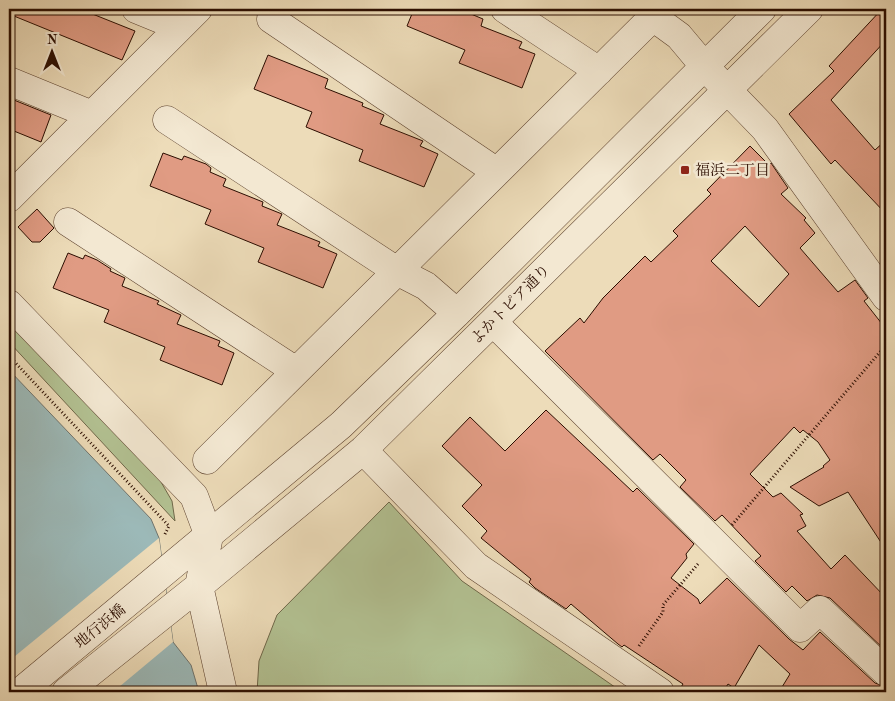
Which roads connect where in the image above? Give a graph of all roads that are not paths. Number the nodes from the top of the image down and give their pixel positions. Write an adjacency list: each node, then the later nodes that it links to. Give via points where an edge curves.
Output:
1 (136, 9): 6 (street)
2 (505, 9): 9 (street)
3 (762, 9): 8 (street, よかトピア通り)
4 (808, 9): 11 (street, よかトピア通り)
5 (657, 13): 8 (street); 9 (street)
6 (189, 18): 12 (street)
7 (271, 19): 14 (street)
8 (705, 67): 11 (street); 20 (street, よかトピア通り)
9 (599, 71): 14 (street)
10 (9, 81): 12 (street)
11 (728, 90): 18 (street, via 784,152); 21 (street, よかトピア通り)
12 (92, 114): 15 (street)
13 (167, 120): 17 (street)
14 (497, 172): 17 (street)
15 (9, 198)
16 (68, 222): 22 (street)
17 (397, 271): 20 (street, via 426,286); 22 (street)
18 (886, 298)
19 (9, 304): 25 (street, via 194,496)
20 (457, 313): 25 (street, よかトピア通り, via 341,425)
21 (492, 322): 23 (street, よかトピア通り); 28 (street, via 717,542 800,628 820,610)
22 (296, 371): 24 (street)
23 (363, 450): 27 (street, よかトピア通り); 32 (street, via 476,566)
24 (206, 460)
25 (209, 536): 26 (street, よかトピア通り); 27 (street)
26 (180, 561): 29 (street, 地行浜橋)
27 (199, 586): 30 (street, 地行浜橋); 31 (street)
28 (886, 672)
29 (20, 692)
30 (66, 692)
31 (223, 692)
32 (660, 692)

